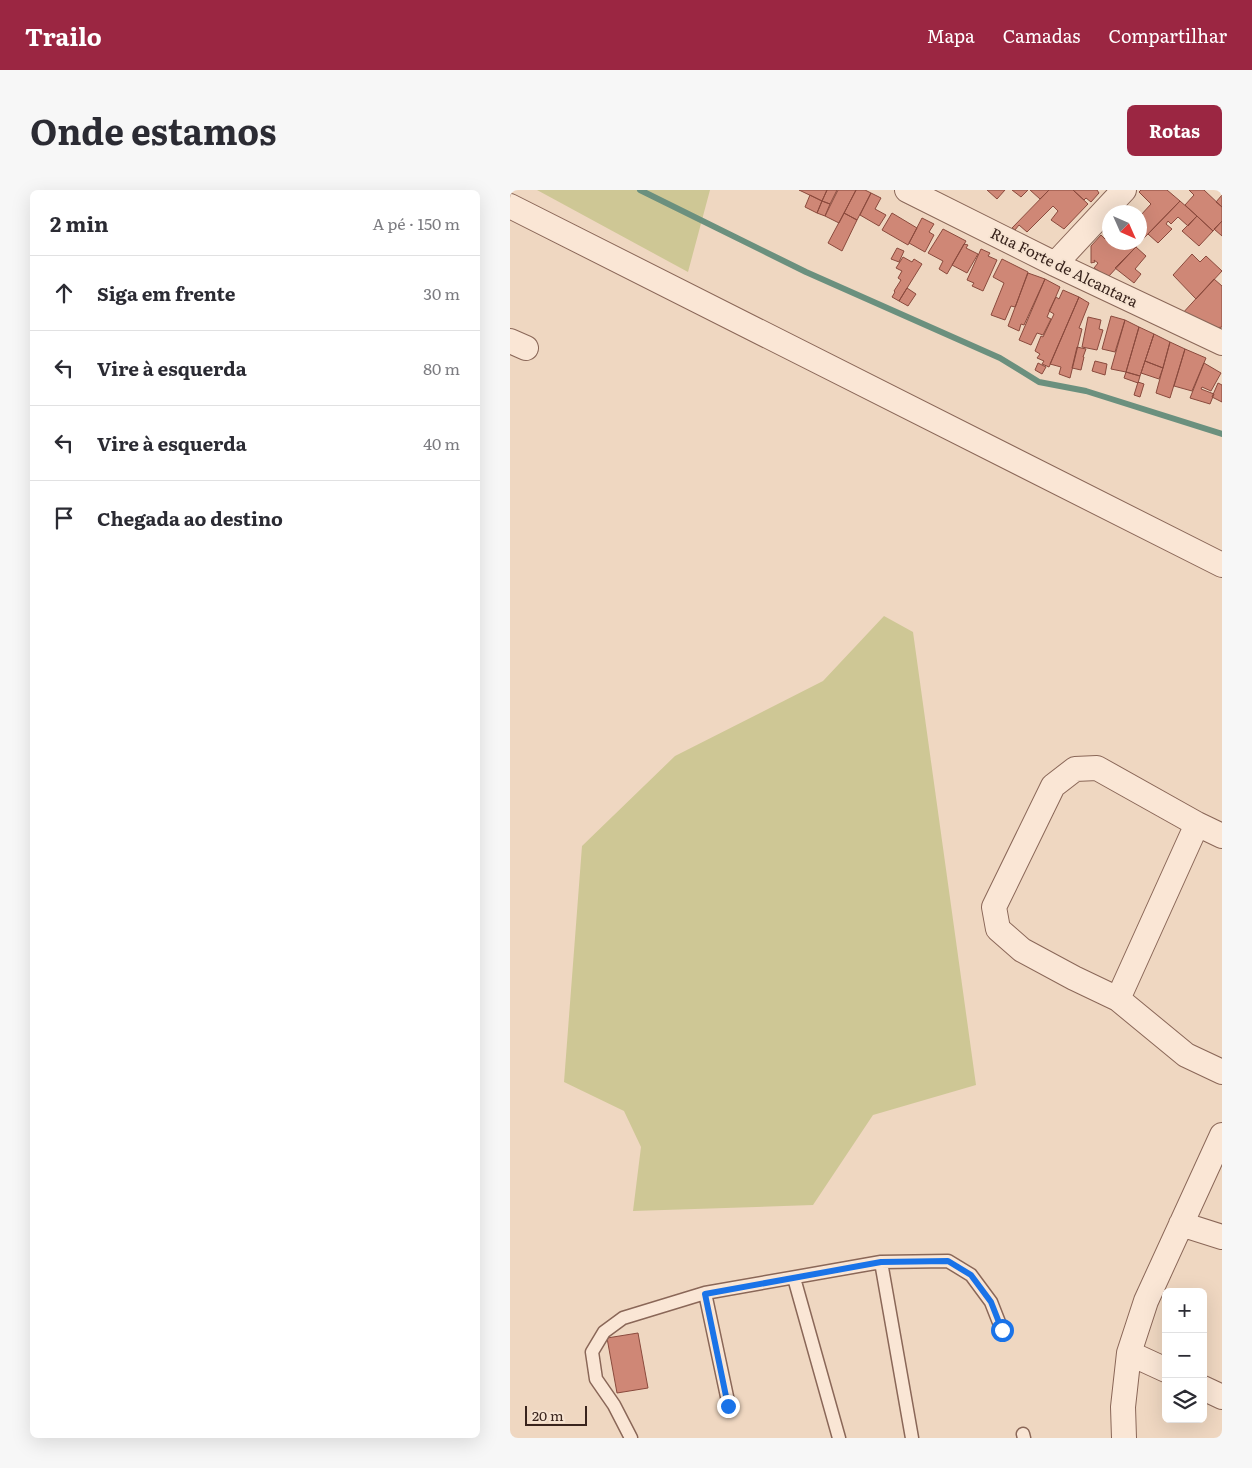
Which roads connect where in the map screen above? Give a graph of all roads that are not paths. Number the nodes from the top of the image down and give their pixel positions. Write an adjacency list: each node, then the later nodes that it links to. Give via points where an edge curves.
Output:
1 (907, 190): 4 (street, Rua Forte de Alcantara)
2 (1124, 190): 4 (street)
3 (510, 206): 6 (street)
4 (1055, 264): 5 (street, Rua Forte de Alcantara)
5 (1222, 343)
6 (1222, 565)
7 (1197, 824): 8 (street); 9 (street); 9 (street, via 1097,768 1075,769 1053,786 994,907 998,929 1022,950)
8 (1222, 836)
9 (1118, 1000): 10 (street, via 1186,1055)
10 (1222, 1072)
11 (1222, 1135): 12 (street)
12 (1181, 1224): 13 (street); 18 (street, via 1146,1302)
13 (1222, 1237)
14 (881, 1262): 15 (lane); 17 (lane, via 948,1261 971,1275 991,1302); 25 (lane)
15 (794, 1278): 16 (lane); 24 (lane)
16 (705, 1294): 22 (lane); 23 (lane, via 623,1318 604,1332 592,1352 596,1379)
17 (1002, 1330)
18 (1129, 1353): 19 (street); 26 (street, via 1123,1407)
19 (1162, 1368)
20 (1207, 1390): 21 (street)
21 (1222, 1397)
22 (728, 1406)
23 (631, 1438)
24 (839, 1438)
25 (912, 1438)
26 (1124, 1438)

